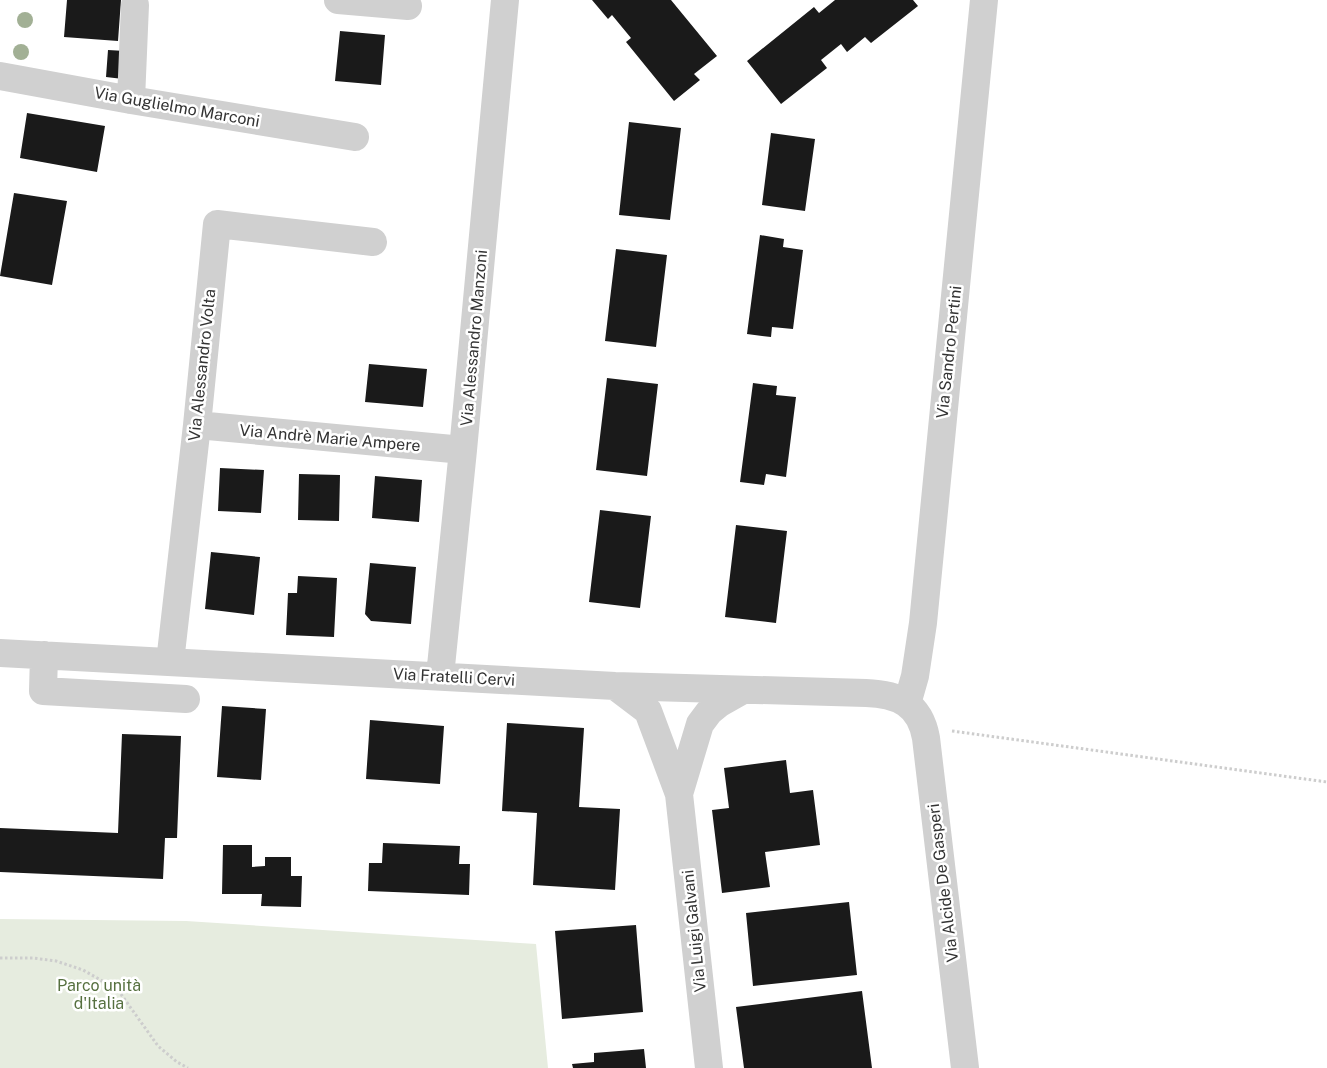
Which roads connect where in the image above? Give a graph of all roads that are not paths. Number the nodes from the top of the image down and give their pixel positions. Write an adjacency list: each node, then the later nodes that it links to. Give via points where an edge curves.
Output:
1 (338, 0): 4 (street)
2 (506, 0): 12 (street, Via Alessandro Manzoni)
3 (984, 0): 19 (street, Via Sandro Pertini, via 923,623)
4 (365, 1): 6 (street)
5 (135, 5): 8 (street)
6 (408, 6)
7 (0, 76): 8 (street, Via Guglielmo Marconi)
8 (131, 100): 9 (street, Via Guglielmo Marconi)
9 (355, 137)
10 (373, 242): 11 (street, Via Alessandro Volta, via 217,224)
11 (197, 425): 12 (street, Via Andrè Marie Ampere); 15 (street, Via Alessandro Volta)
12 (463, 450): 16 (street, Via Alessandro Manzoni)
13 (0, 653): 14 (street, Via Fratelli Cervi)
14 (44, 655): 15 (street, Via Fratelli Cervi); 15 (street, Via Alessandro Volta, via 43,691 186,706)
15 (179, 662): 16 (street, Via Fratelli Cervi)
16 (440, 676): 17 (street, Via Fratelli Cervi)
17 (615, 686): 18 (street, Via Fratelli Cervi); 20 (street, Via Luigi Galvani, via 648,711)
18 (743, 690): 19 (street, Via Fratelli Cervi, via 879,694); 20 (street, Via Luigi Galvani, via 720,703 700,724)
19 (907, 704): 22 (street, Via Alcide De Gasperi, via 920,718 924,728)
20 (679, 794): 21 (street, Via Luigi Galvani)
21 (709, 1068)
22 (965, 1068)

